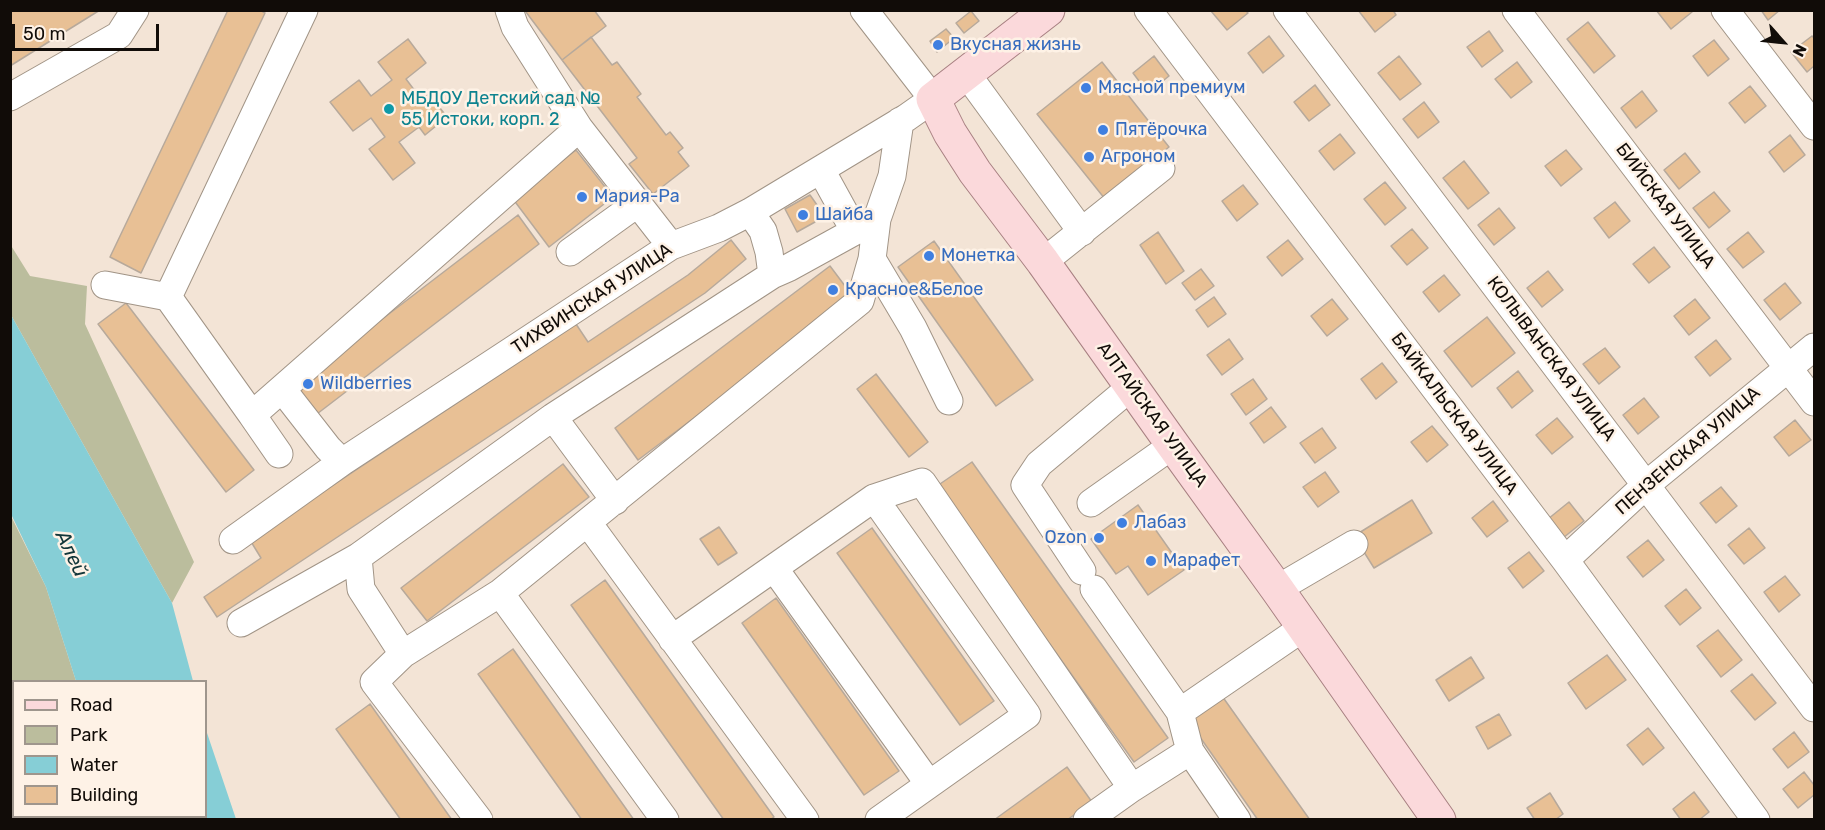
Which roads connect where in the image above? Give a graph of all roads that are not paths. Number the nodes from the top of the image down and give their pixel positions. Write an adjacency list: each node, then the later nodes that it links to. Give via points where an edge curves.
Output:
1 (135, 10): 11 (street, via 119,35)
2 (304, 10): 28 (street)
3 (509, 10): 15 (street, via 515,27)
4 (864, 10): 12 (street, АЛТАЙСКАЯ УЛИЦА)
5 (1048, 10): 10 (main road, ТИХВИНСКАЯ УЛИЦА)
6 (1148, 10): 48 (street, БАЙКАЛЬСКАЯ УЛИЦА)
7 (1287, 10): 40 (street, КОЛЫВАНСКАЯ УЛИЦА)
8 (1516, 10): 30 (street, БИЙСКАЯ УЛИЦА)
9 (1725, 10): 14 (street)
10 (966, 73): 12 (main road, ТИХВИНСКАЯ УЛИЦА); 21 (street)
11 (10, 97)
12 (933, 99): 13 (street, ТИХВИНСКАЯ УЛИЦА); 25 (main road, АЛТАЙСКАЯ УЛИЦА, via 975,172)
13 (900, 121): 17 (street, ТИХВИНСКАЯ УЛИЦА); 20 (street, via 892,176)
14 (1815, 126)
15 (579, 128): 18 (street); 32 (street)
16 (1161, 168): 21 (street)
17 (821, 170): 19 (street, ТИХВИНСКАЯ УЛИЦА); 20 (street)
18 (638, 203): 22 (street); 23 (street)
19 (750, 212): 22 (street, ТИХВИНСКАЯ УЛИЦА); 26 (street, via 763,231)
20 (866, 224): 24 (street); 26 (street)
21 (1082, 232): 25 (street)
22 (671, 246): 39 (street, ТИХВИНСКАЯ УЛИЦА)
23 (570, 252)
24 (872, 259): 33 (street, via 913,328); 42 (street, via 860,301)
25 (1043, 262): 31 (main road, АЛТАЙСКАЯ УЛИЦА)
26 (772, 275): 36 (street)
27 (105, 285): 28 (street)
28 (168, 297): 35 (street)
29 (1815, 347): 30 (street, ПЕНЗЕНСКАЯ УЛИЦА)
30 (1788, 367): 34 (street, БИЙСКАЯ УЛИЦА); 40 (street, ПЕНЗЕНСКАЯ УЛИЦА)
31 (1131, 387): 37 (main road, АЛТАЙСКАЯ УЛИЦА); 57 (street, via 1039,464 1024,485)
32 (282, 389): 35 (street); 39 (street)
33 (949, 401)
34 (1815, 402)
35 (252, 415): 38 (street)
36 (554, 417): 42 (street); 47 (street)
37 (1173, 445): 43 (street); 50 (main road, АЛТАЙСКАЯ УЛИЦА)
38 (279, 454)
39 (342, 462): 45 (street, ТИХВИНСКАЯ УЛИЦА)
40 (1646, 485): 48 (street, ПЕНЗЕНСКАЯ УЛИЦА); 56 (street, КОЛЫВАНСКАЯ УЛИЦА)
41 (874, 498): 49 (street); 59 (street, via 1027,715); 60 (street, via 922,482)
42 (615, 501): 44 (street)
43 (1091, 503)
44 (588, 523): 51 (street); 54 (street)
45 (233, 540)
46 (1354, 544): 50 (street)
47 (358, 557): 52 (street); 55 (street, via 361,589)
48 (1565, 560): 68 (street, БАЙКАЛЬСКАЯ УЛИЦА)
49 (774, 568): 54 (street); 59 (street)
50 (1277, 589): 53 (main road, АЛТАЙСКАЯ УЛИЦА)
51 (500, 593): 55 (street); 62 (street)
52 (242, 623)
53 (1304, 627): 57 (street); 67 (main road, АЛТАЙСКАЯ УЛИЦА)
54 (672, 639): 63 (street)
55 (404, 654): 61 (street, via 374,682)
56 (1815, 708)
57 (1180, 712): 58 (street)
58 (1190, 751): 60 (street); 66 (street)
59 (929, 784): 64 (street)
60 (1132, 788): 65 (street)
61 (479, 819)
62 (665, 819)
63 (805, 819)
64 (879, 819)
65 (1088, 819)
66 (1237, 819)
67 (1439, 819)
68 (1756, 819)

